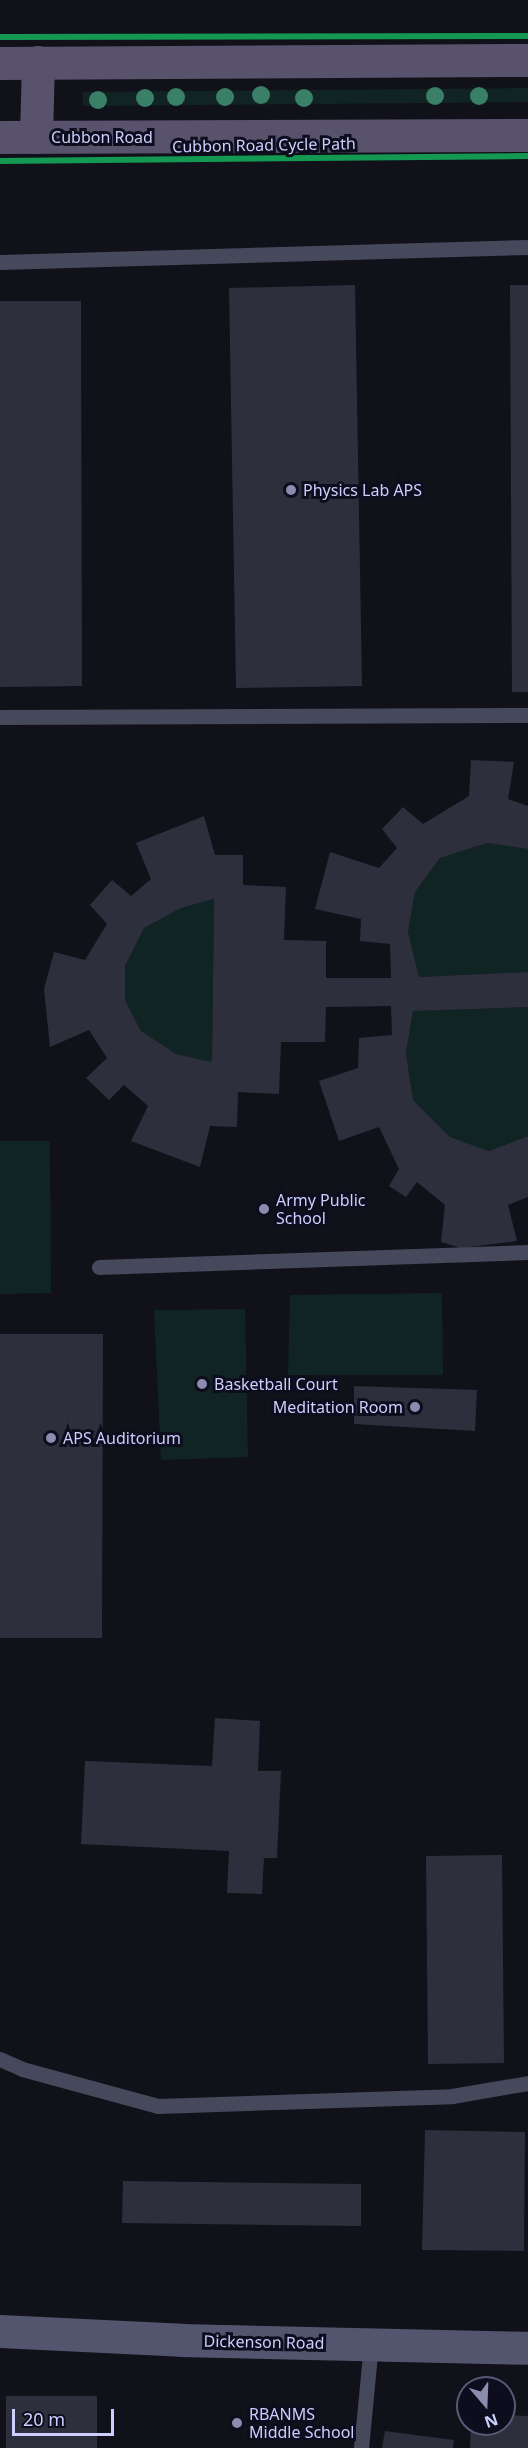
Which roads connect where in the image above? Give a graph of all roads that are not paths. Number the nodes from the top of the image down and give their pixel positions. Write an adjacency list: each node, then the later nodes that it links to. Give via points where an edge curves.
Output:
1 (528, 60): 2 (main road)
2 (38, 62): 3 (main road); 6 (main road)
3 (0, 63)
4 (528, 135): 6 (main road, Cubbon Road)
5 (0, 137): 6 (main road, Cubbon Road)
6 (36, 137)
7 (528, 246): 8 (lane)
8 (0, 262)
9 (528, 715): 10 (lane)
10 (0, 717)
11 (528, 1252): 12 (lane)
12 (99, 1267)
13 (0, 2060): 14 (lane, via 158,2106 452,2096)
14 (528, 2083)
15 (0, 2331): 16 (main road, Dickenson Road)
16 (371, 2344): 17 (main road, Dickenson Road); 18 (lane)
17 (528, 2348)
18 (361, 2448)

